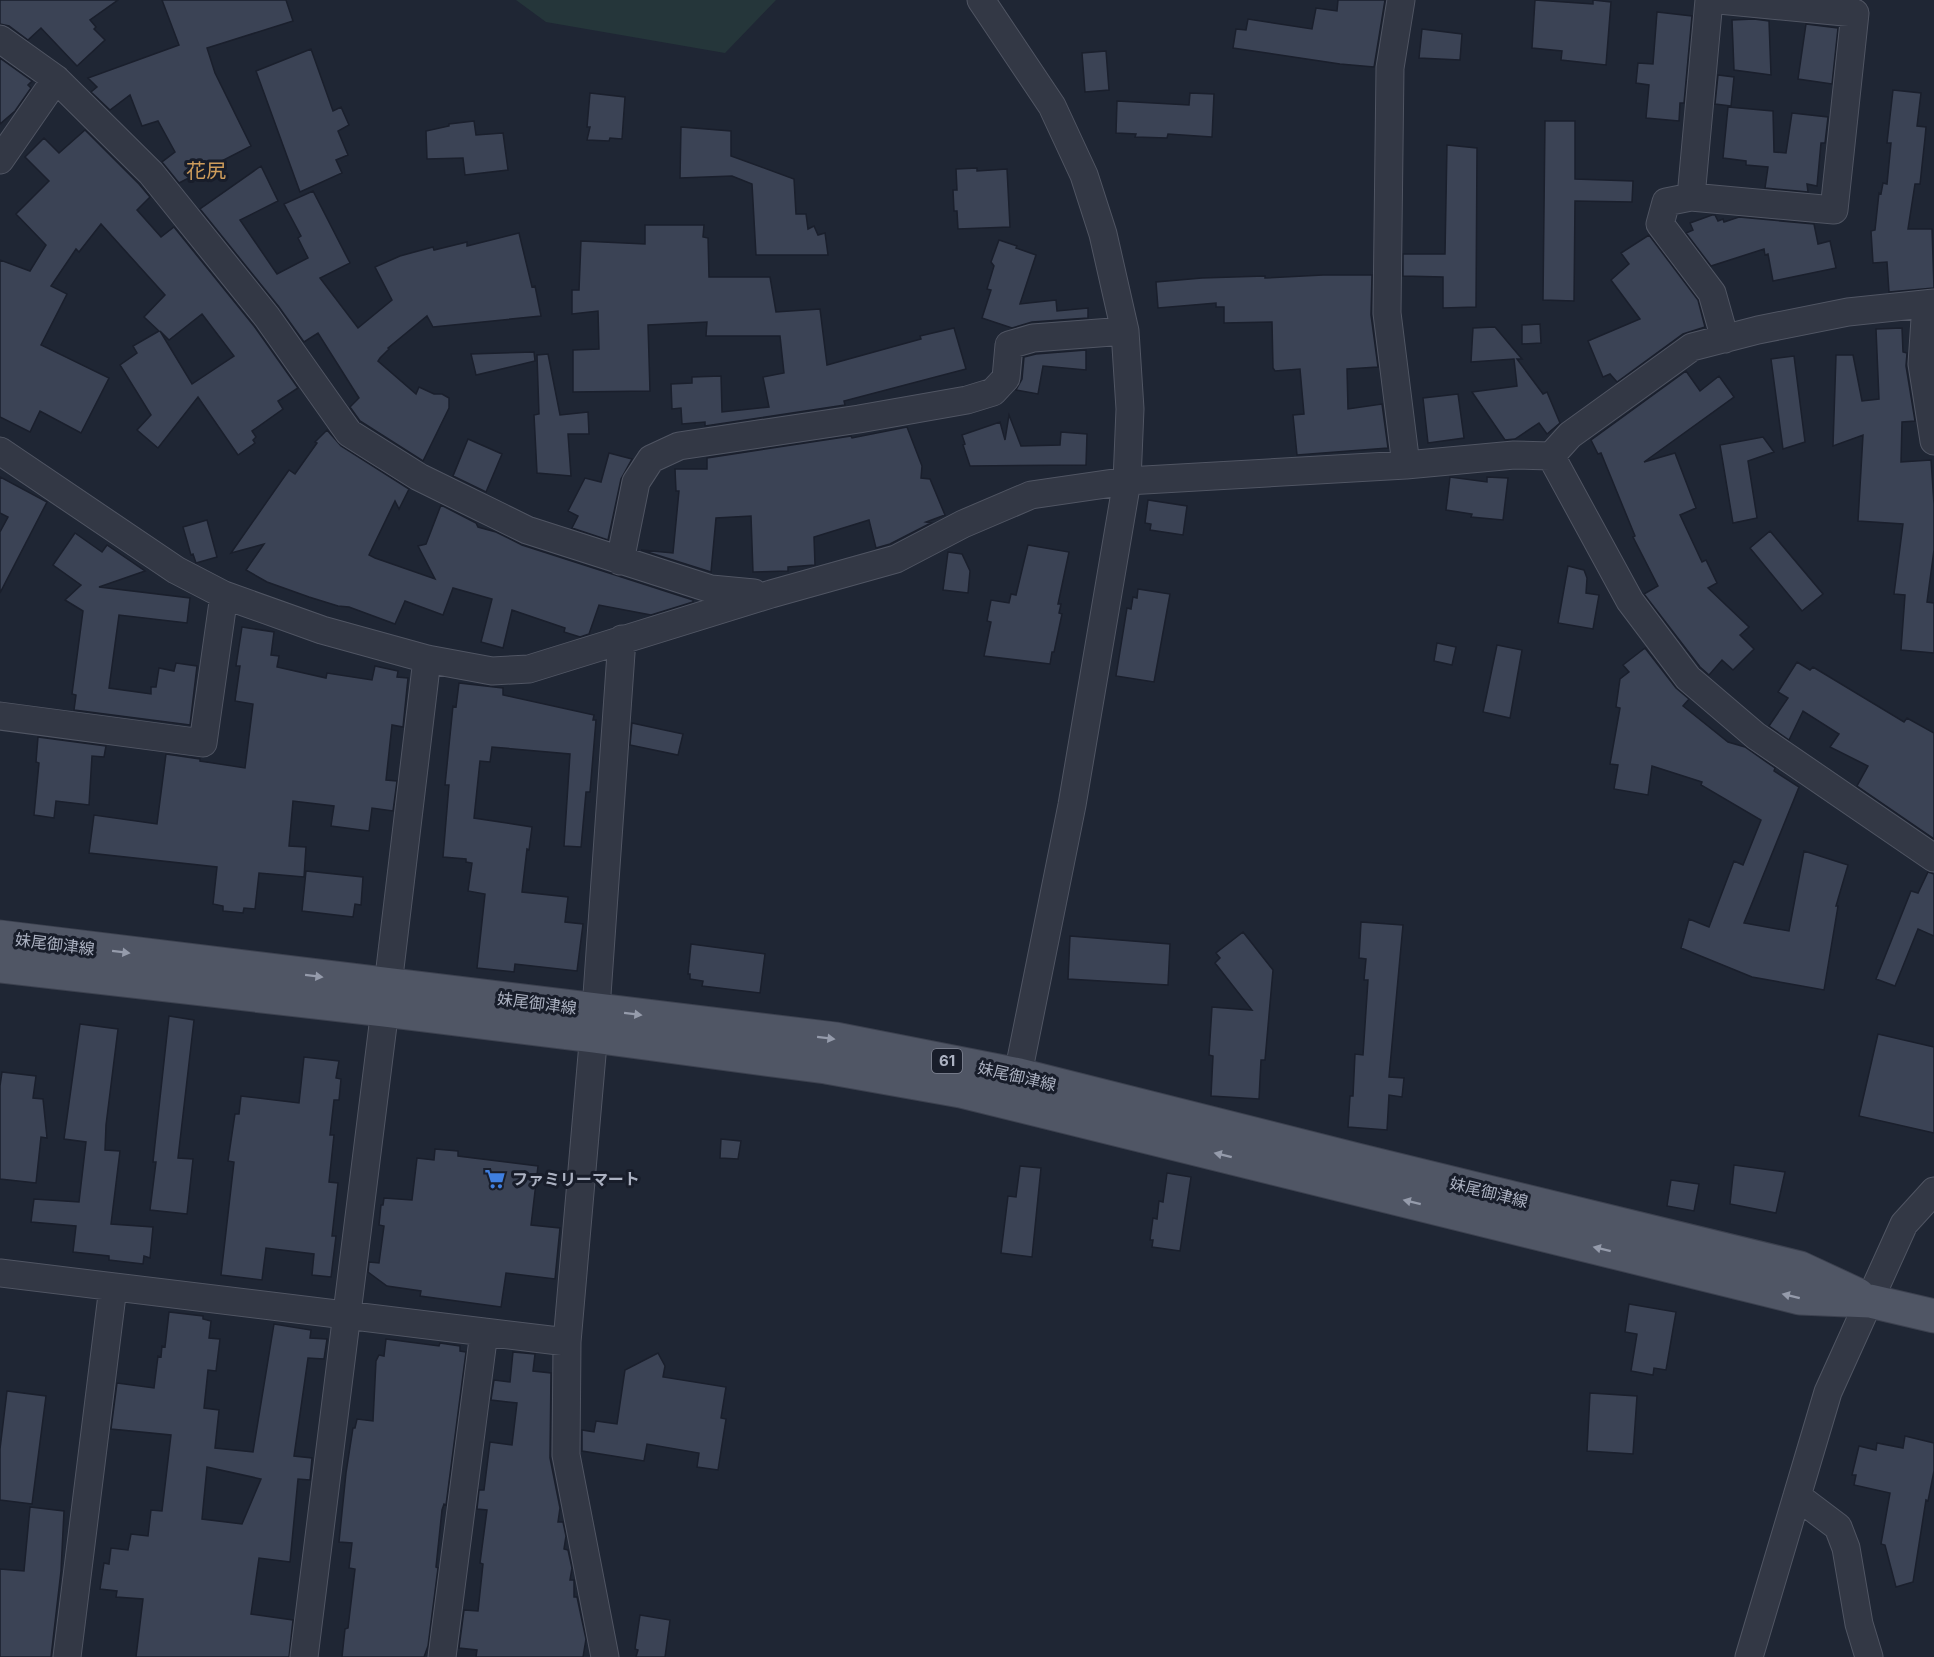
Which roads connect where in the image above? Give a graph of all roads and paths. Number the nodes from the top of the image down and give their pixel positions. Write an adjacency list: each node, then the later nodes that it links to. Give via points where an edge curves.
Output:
1 (981, 0): 11 (street, via 1052,106 1084,175 1103,234)
2 (1401, 0): 17 (street, via 1390,68 1387,313)
3 (1709, 0): 9 (street)
4 (1719, 0): 5 (street)
5 (1860, 7): 9 (street, via 1834,210)
6 (0, 39): 7 (street)
7 (56, 79): 8 (street); 19 (street, via 151,173 267,317 349,433 419,477 527,530)
8 (0, 160)
9 (1691, 196): 12 (street, via 1666,202 1660,224 1712,293)
10 (1930, 303): 12 (street, via 1848,312); 13 (street, via 1922,364)
11 (1125, 331): 18 (street, via 1130,410); 19 (street, via 1033,338 1009,345 1006,378 993,392 967,400 679,446 651,459 636,482)
12 (1725, 339): 16 (street, via 1692,347 1570,435)
13 (1931, 404): 14 (street)
14 (1934, 441)
15 (0, 451): 21 (street, via 176,570)
16 (1551, 456): 17 (street, via 1514,455); 25 (street, via 1630,601 1688,678 1756,736)
17 (1406, 465): 18 (street)
18 (1127, 481): 20 (street, via 1030,495 896,559); 30 (street, via 1072,806)
19 (620, 561): 20 (street, via 711,589)
20 (771, 594): 22 (street)
21 (224, 595): 23 (street, via 322,630); 24 (street, via 203,743)
22 (622, 639): 23 (street, via 529,669 492,671); 29 (street)
23 (427, 659): 28 (street)
24 (0, 716)
25 (1934, 858)
26 (0, 937): 28 (main road, 妹尾御津線 / 61, one-way to 28)
27 (0, 966): 28 (main road, 妹尾御津線 / 61)
28 (386, 998): 29 (main road, 妹尾御津線 / 61); 35 (street)
29 (594, 1023): 30 (main road, 妹尾御津線 / 61, via 962,1091); 38 (street)
30 (1016, 1089): 34 (main road, 妹尾御津線 / 61, via 1800,1298)
31 (1934, 1191): 34 (street, via 1904,1224)
32 (0, 1274): 33 (street)
33 (113, 1287): 35 (street); 40 (street)
34 (1870, 1301): 36 (main road, 妹尾御津線 / 61); 39 (street, via 1828,1392)
35 (346, 1314): 37 (street); 41 (street)
36 (1934, 1316)
37 (484, 1332): 38 (street); 42 (street)
38 (567, 1342): 43 (street, via 566,1455)
39 (1797, 1496): 44 (street); 45 (street, via 1838,1527)
40 (67, 1657)
41 (304, 1657)
42 (442, 1657)
43 (605, 1657)
44 (1749, 1657)
45 (1869, 1657)

